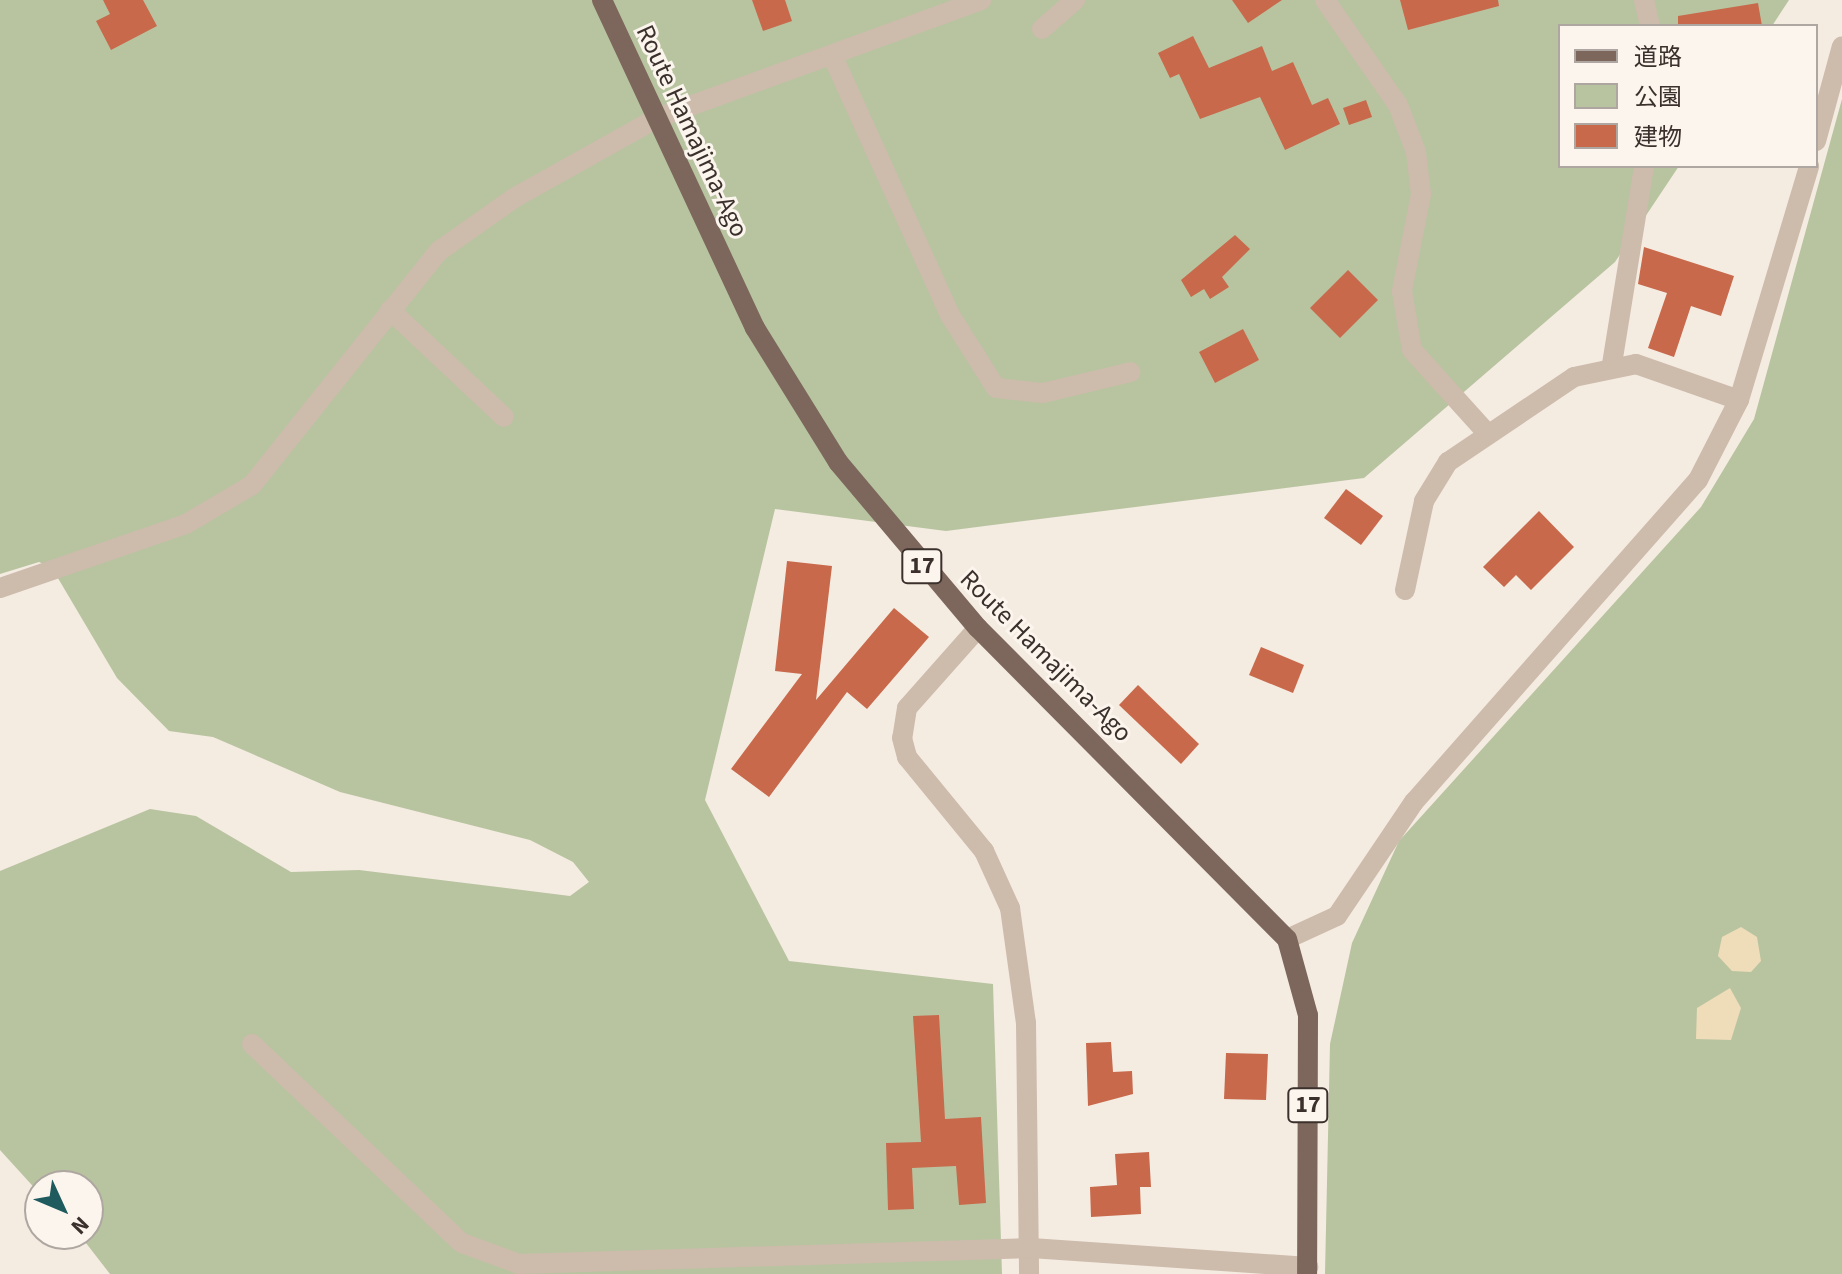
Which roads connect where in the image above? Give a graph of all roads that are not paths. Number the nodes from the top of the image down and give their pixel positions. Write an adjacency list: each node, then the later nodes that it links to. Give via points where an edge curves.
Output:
1 (602, 0): 10 (main road, Route Hamajima-Ago / 17)
2 (981, 0): 9 (street)
3 (1075, 0): 7 (street)
4 (1325, 0): 19 (street, via 1398,105 1416,152 1421,194 1402,291 1412,350)
5 (1644, 0): 6 (street)
6 (1650, 24)
7 (1042, 29)
8 (1842, 46): 11 (street)
9 (833, 57): 10 (street); 16 (street, via 950,315 996,388 1043,393)
10 (657, 118): 14 (street, via 439,251); 22 (main road, Route Hamajima-Ago / 17, via 802,410 896,536)
11 (1818, 134)
12 (1644, 168): 15 (street)
13 (1808, 168): 17 (street)
14 (390, 310): 18 (street); 20 (street, via 252,485 186,524)
15 (1612, 364): 17 (street, via 1636,364); 19 (street, via 1574,377)
16 (1131, 372)
17 (1739, 400): 23 (street, via 1698,480 1414,802 1337,916)
18 (504, 417)
19 (1487, 433): 21 (street, via 1433,480)
20 (0, 588)
21 (1405, 590)
22 (978, 628): 23 (main road, Route Hamajima-Ago / 17); 25 (street, via 907,708 902,738 907,757 984,851 1010,908 1026,1023)
23 (1287, 939): 26 (main road, Route Hamajima-Ago / 17, via 1308,1015)
24 (252, 1044): 25 (street, via 440,1224 497,1259 562,1268)
25 (1031, 1248): 26 (street); 27 (street)
26 (1308, 1270)
27 (1029, 1274)

